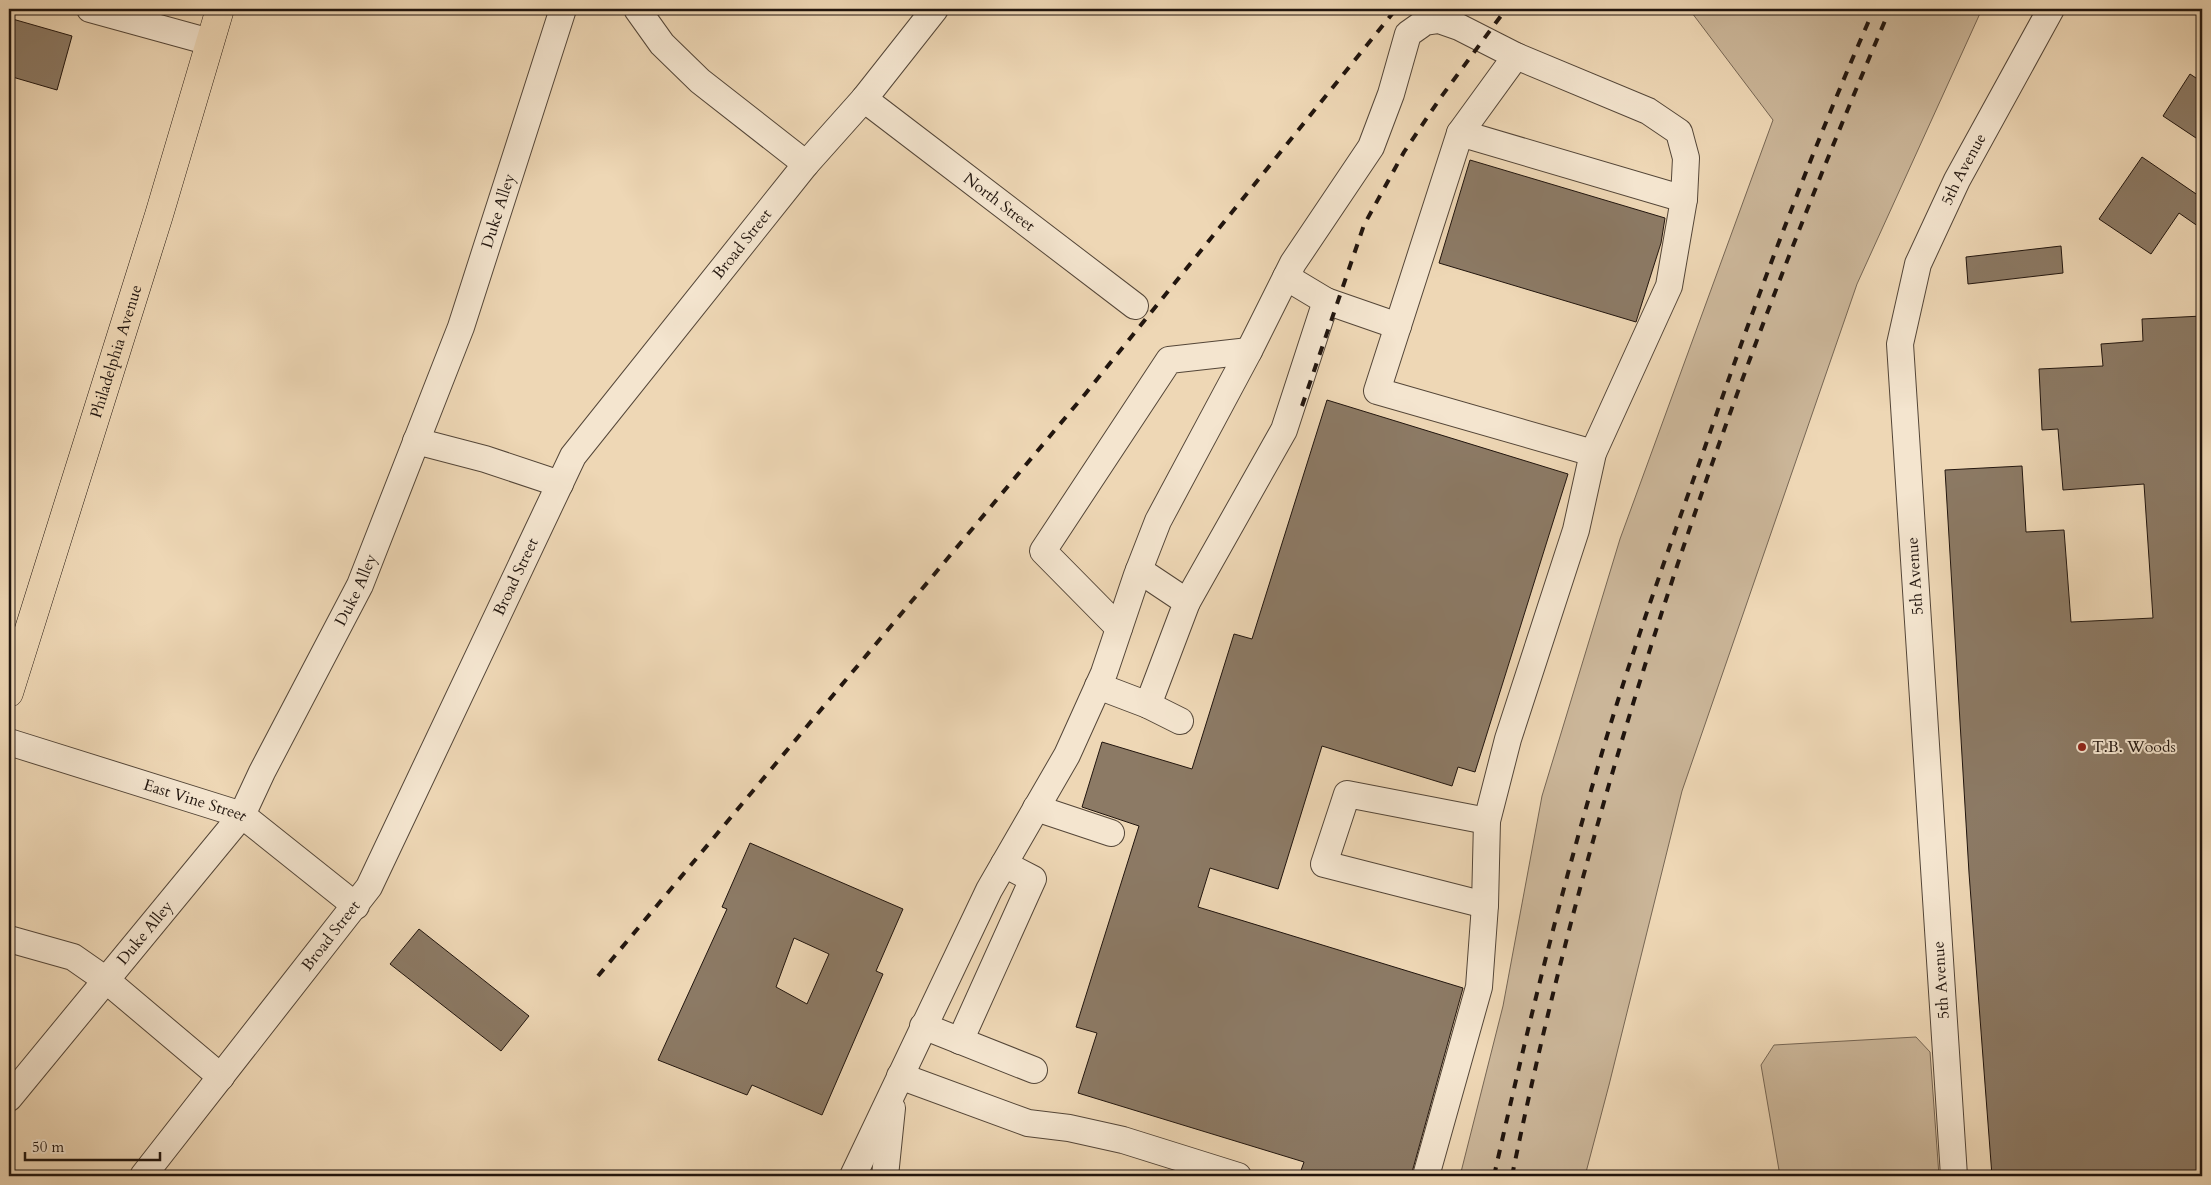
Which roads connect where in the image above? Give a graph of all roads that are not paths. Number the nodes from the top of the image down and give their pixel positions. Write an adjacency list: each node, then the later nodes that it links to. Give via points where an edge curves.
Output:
1 (90, 9): 7 (street)
2 (220, 9): 7 (main road, Philadelphia Avenue)
3 (562, 9): 18 (street, Duke Alley, via 461,327)
4 (637, 9): 11 (street, via 662,44 700,81)
5 (935, 9): 9 (street, Broad Street)
6 (2051, 9): 49 (street, 5th Avenue, via 1957,180 1918,264 1900,344)
7 (210, 42): 25 (main road, Philadelphia Avenue)
8 (1516, 56): 10 (street); 12 (street, via 1648,111 1679,132 1686,158); 13 (street, via 1440,20 1425,22 1408,34 1391,94 1371,147)
9 (864, 99): 11 (street, Broad Street); 15 (street, North Street)
10 (1460, 133): 12 (street); 16 (street)
11 (806, 164): 20 (street, Broad Street, via 573,456)
12 (1684, 199): 19 (street, via 1668,286)
13 (1286, 277): 14 (street); 17 (street)
14 (1326, 301): 16 (street); 22 (street, via 1284,430)
15 (1135, 306)
16 (1398, 326): 19 (street, via 1377,391)
17 (1249, 351): 21 (street, via 1158,521); 23 (street, via 1169,360 1044,551)
18 (416, 441): 20 (street); 30 (street, Duke Alley, via 360,585)
19 (1593, 453): 31 (street, via 1576,530 1508,739)
20 (560, 484): 35 (street, Broad Street, via 402,820 369,887)
21 (1139, 570): 22 (street); 23 (street)
22 (1187, 602): 26 (street)
23 (1119, 628): 24 (street)
24 (1098, 686): 26 (street); 29 (street, via 1067,755)
25 (9, 693)
26 (1148, 705): 27 (street)
27 (1180, 721)
28 (9, 742): 30 (street, East Vine Street)
29 (1036, 808): 32 (street); 33 (street)
30 (242, 815): 35 (street, East Vine Street); 37 (street, Duke Alley)
31 (1487, 822): 34 (street); 34 (street, via 1347,794 1324,864)
32 (1111, 833)
33 (1004, 864): 38 (street); 39 (street, via 1033,879)
34 (1485, 905): 48 (street, via 1479,987)
35 (356, 906): 41 (street, Broad Street)
36 (9, 939): 37 (street, via 73,957)
37 (106, 980): 41 (street); 43 (street, Duke Alley)
38 (923, 1026): 39 (street); 42 (street)
39 (960, 1041): 40 (street)
40 (1034, 1070)
41 (221, 1077): 44 (street, Broad Street)
42 (897, 1082): 45 (street); 46 (street); 47 (street, via 1028,1123 1123,1140)
43 (9, 1098)
44 (143, 1176)
45 (853, 1176)
46 (885, 1176)
47 (1238, 1176)
48 (1426, 1176)
49 (1954, 1176)

